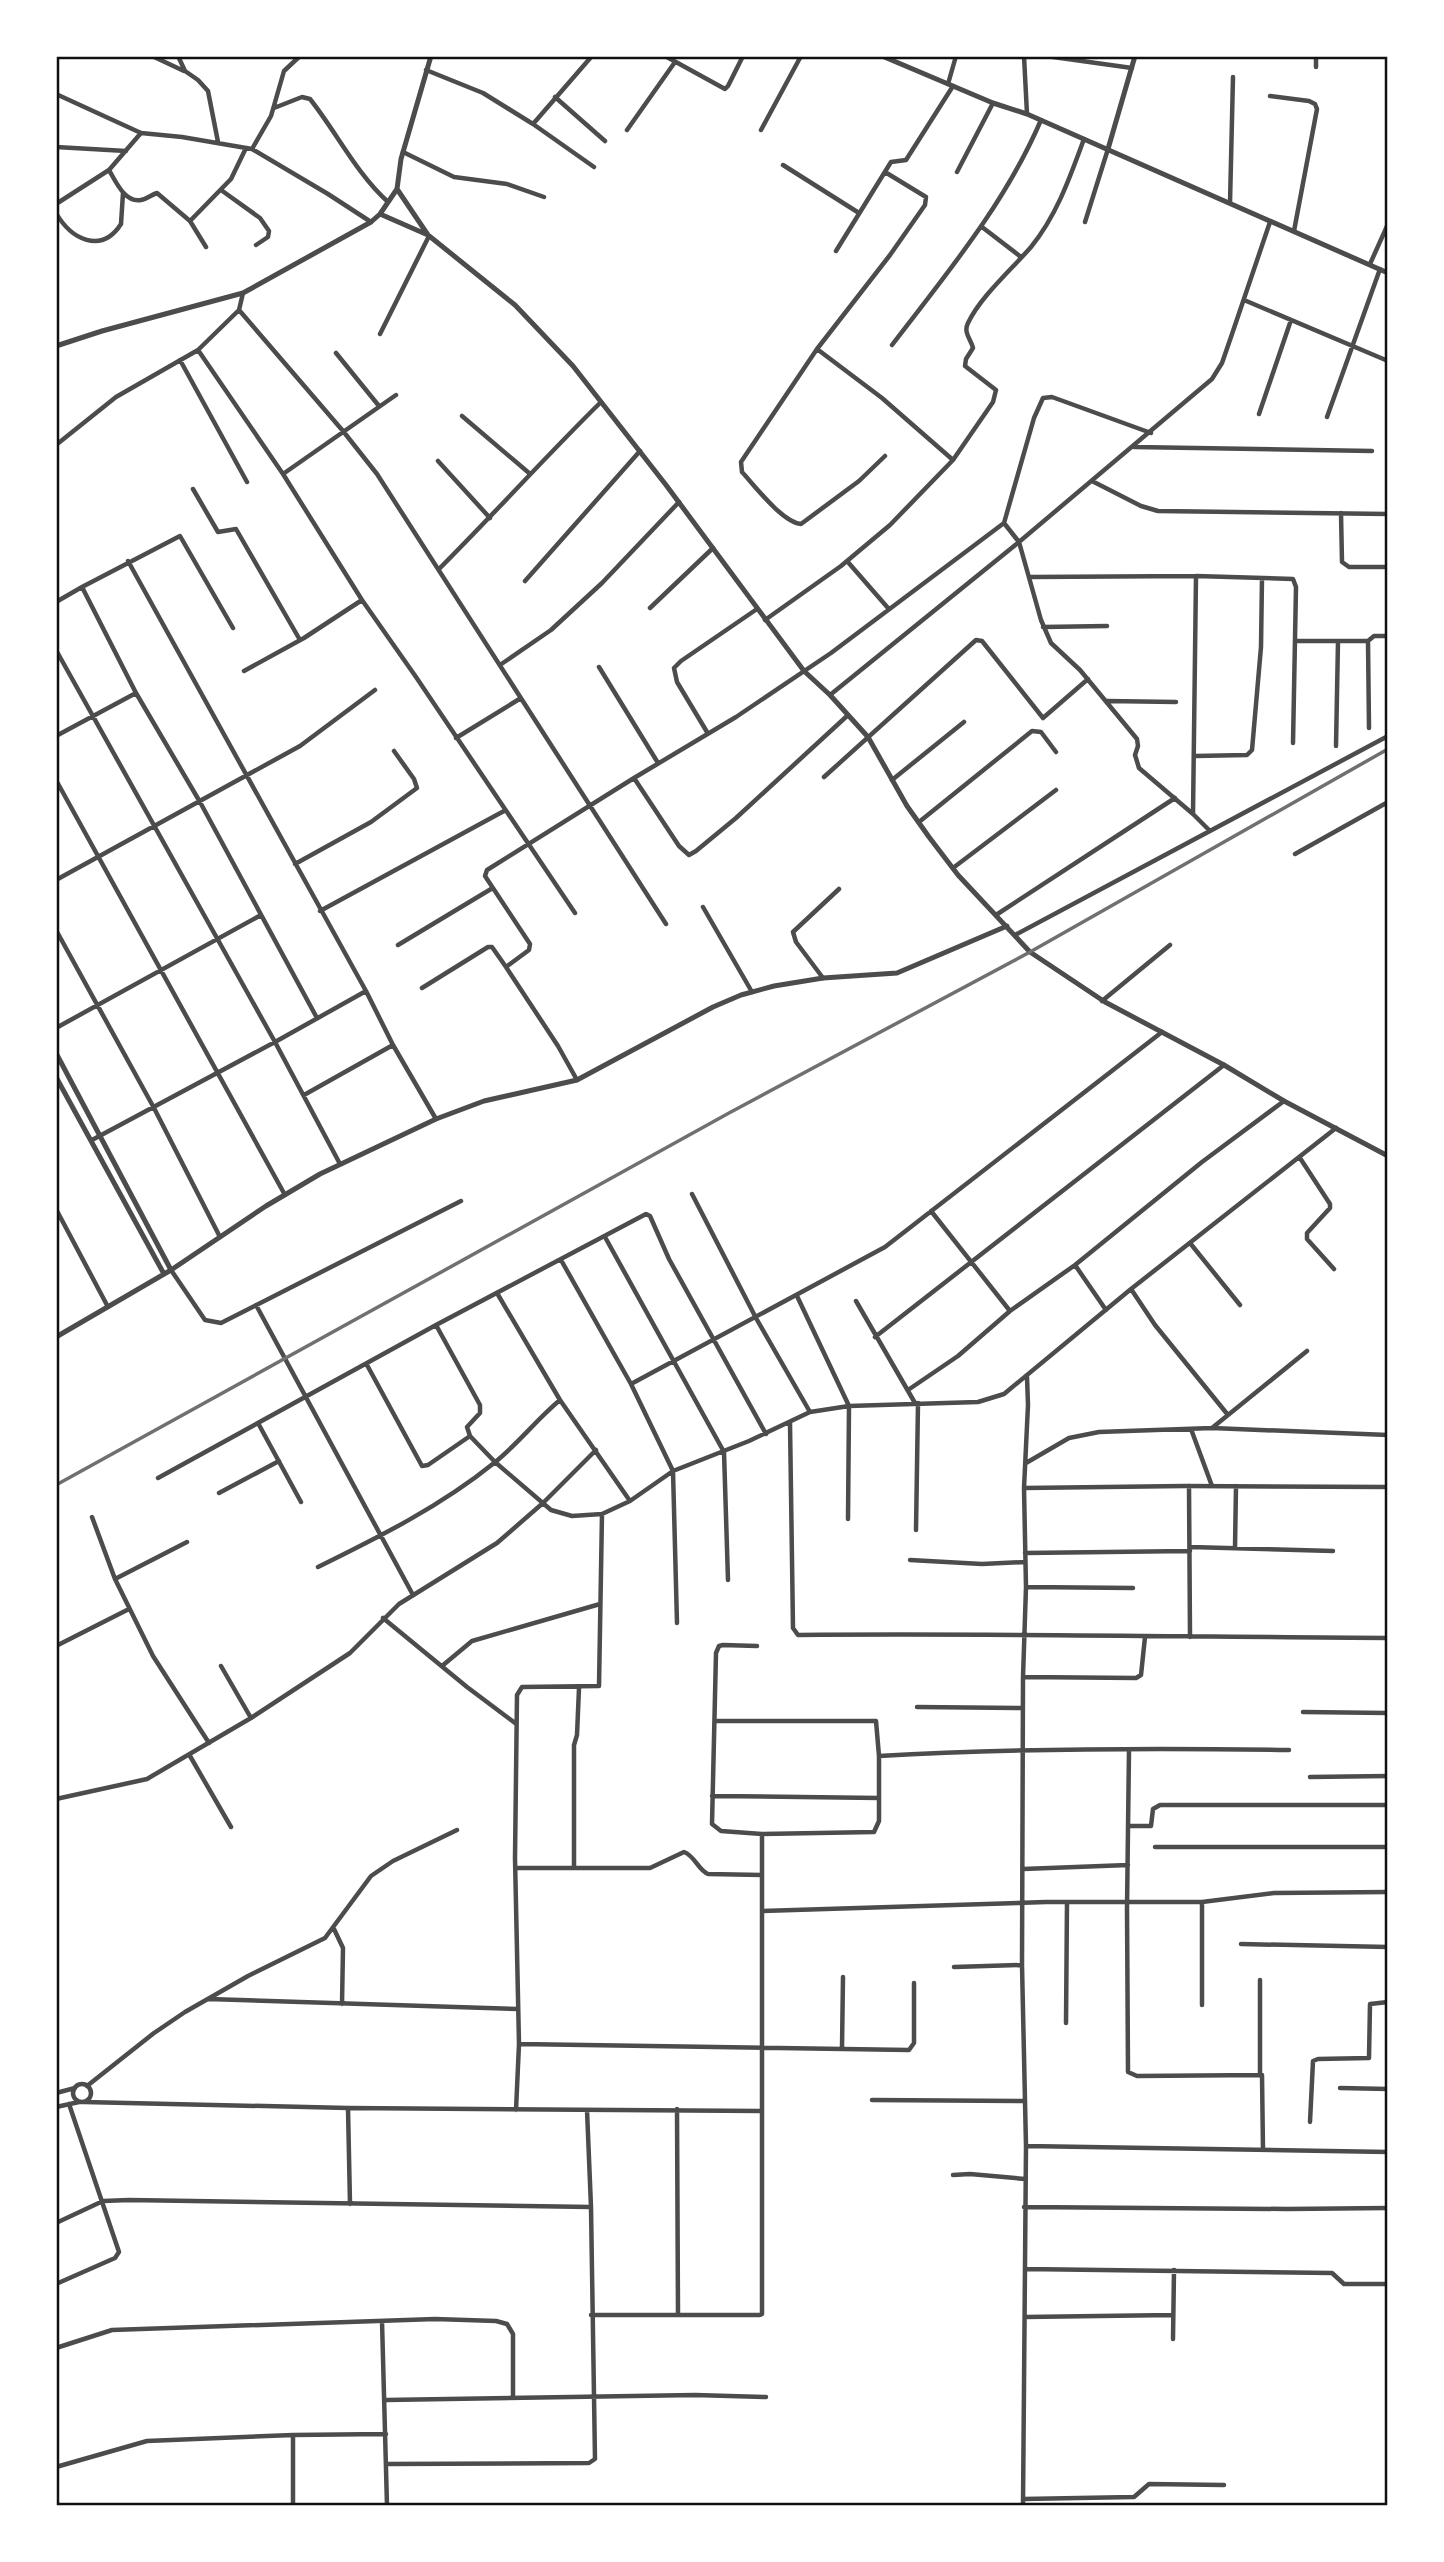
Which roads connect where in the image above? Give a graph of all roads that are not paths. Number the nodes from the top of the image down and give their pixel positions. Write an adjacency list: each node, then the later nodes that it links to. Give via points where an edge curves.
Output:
1 (152, 56): 19 (street)
2 (178, 56): 19 (street)
3 (300, 56): 26 (street, via 284,71)
4 (431, 56): 18 (street)
5 (592, 56): 24 (street)
6 (665, 56): 15 (street)
7 (743, 56): 15 (street, via 725,89)
8 (801, 56): 31 (street)
9 (882, 56): 21 (street)
10 (956, 56): 21 (street)
11 (1024, 56): 27 (street)
12 (1046, 56): 17 (street)
13 (1135, 56): 17 (street)
14 (1316, 56): 16 (street)
15 (675, 62): 30 (street)
16 (1316, 67)
17 (1132, 68): 38 (street)
18 (426, 70): 29 (street, via 483,93); 40 (street)
19 (185, 71): 35 (street, via 208,91)
20 (1233, 77): 51 (street)
21 (950, 85): 25 (street); 44 (street, via 906,160 891,162)
22 (56, 94): 32 (street)
23 (1270, 96): 62 (street, via 1309,101 1317,109)
24 (555, 97): 29 (street); 34 (street)
25 (993, 103): 27 (street); 45 (street)
26 (274, 108): 37 (street); 50 (street, via 302,97 310,99 360,173)
27 (1027, 114): 28 (street)
28 (1041, 120): 33 (street); 61 (street)
29 (533, 124): 42 (street)
30 (627, 130)
31 (761, 130)
32 (141, 133): 35 (street); 39 (street)
33 (1084, 139): 38 (street); 67 (street, via 1057,207)
34 (605, 141)
35 (218, 142): 37 (street)
36 (56, 146): 39 (street)
37 (249, 149): 47 (street); 57 (street)
38 (1108, 149): 51 (street); 58 (street)
39 (126, 151): 43 (street)
40 (403, 152): 46 (street); 49 (street, via 454,177 507,184)
41 (783, 165): 54 (street)
42 (594, 167)
43 (109, 170): 48 (street); 52 (street)
44 (885, 172): 54 (street); 79 (street, via 927,202)
45 (957, 172)
46 (397, 189): 50 (street); 63 (street)
47 (221, 190): 56 (street); 64 (street, via 268,229 268,237)
48 (123, 193): 53 (street, via 121,224 104,240 84,239); 56 (street, via 138,200 159,194)
49 (544, 197)
50 (388, 202): 55 (street)
51 (1230, 203): 59 (street)
52 (56, 204)
53 (56, 213)
54 (859, 213): 66 (street)
55 (380, 214): 57 (street); 63 (street)
56 (190, 220): 65 (street)
57 (370, 222): 71 (street)
58 (1085, 222)
59 (1270, 222): 62 (street); 72 (street)
60 (1388, 224): 68 (street)
61 (982, 228): 67 (street); 76 (street)
62 (1294, 231): 68 (street)
63 (428, 236): 75 (street); 85 (street, via 514,304)
64 (256, 245)
65 (206, 247)
66 (836, 251)
67 (1021, 257): 97 (street, via 967,325 973,348 965,366 993,386 996,394)
68 (1370, 264): 69 (street)
69 (1380, 269): 70 (street); 78 (street)
70 (1388, 272)
71 (243, 293): 73 (street); 77 (street)
72 (1244, 299): 74 (street); 91 (street, via 1212,379)
73 (239, 310): 80 (street); 90 (street)
74 (1291, 320): 78 (street); 87 (street)
75 (380, 334)
76 (892, 345)
77 (56, 346)
78 (1353, 347): 83 (street); 89 (street)
79 (817, 349): 96 (street, via 741,462 743,472 784,516 801,524); 97 (street)
80 (198, 350): 82 (street); 100 (street)
81 (336, 353): 86 (street)
82 (180, 360): 92 (street, via 116,397); 102 (street)
83 (1388, 361)
84 (396, 395): 86 (street)
85 (601, 402): 95 (street); 99 (street)
86 (379, 406): 90 (street)
87 (1259, 414)
88 (462, 416): 99 (street)
89 (1327, 417)
90 (343, 431): 100 (street); 114 (street)
91 (1151, 433): 93 (street); 108 (street, via 1052,397 1043,398)
92 (56, 445)
93 (1133, 447): 94 (street); 101 (street)
94 (1371, 451)
95 (640, 452): 104 (street); 118 (street)
96 (885, 456)
97 (953, 460): 112 (street, via 883,532)
98 (438, 461): 107 (street)
99 (529, 473): 107 (street)
100 (283, 474): 120 (street)
101 (1092, 481): 105 (street, via 1158,511); 109 (street)
102 (247, 482)
103 (193, 489): 130 (street, via 218,532 236,529)
104 (679, 502): 110 (street); 135 (street, via 561,621)
105 (1341, 513): 106 (street); 113 (street, via 1342,562 1349,567)
106 (1388, 513)
107 (490, 517): 114 (street)
108 (1004, 523): 109 (street); 123 (street)
109 (1019, 542): 116 (street); 142 (street)
110 (713, 548): 122 (street); 124 (street)
111 (128, 561): 119 (street); 128 (street, via 181,536); 161 (street)
112 (847, 561): 123 (street); 125 (street)
113 (1388, 567)
114 (439, 569): 135 (street)
115 (1196, 576): 116 (street); 117 (street); 159 (street)
116 (1030, 577): 127 (street)
117 (1262, 578): 131 (street, via 1295,580); 159 (street, via 1252,750 1247,755)
118 (525, 581)
119 (82, 587): 121 (street); 141 (street)
120 (362, 600): 130 (street); 154 (street)
121 (56, 602)
122 (650, 608)
123 (888, 608): 138 (street)
124 (757, 609): 125 (street); 150 (street, via 674,668 677,682)
125 (765, 620): 138 (street)
126 (1107, 626): 127 (street)
127 (1043, 627): 139 (street, via 1051,643)
128 (233, 628)
129 (1388, 636): 133 (street)
130 (300, 640): 137 (street)
131 (1296, 641): 132 (street); 155 (street)
132 (1338, 641): 133 (street); 156 (street)
133 (1368, 641): 149 (street)
134 (56, 650): 146 (street)
135 (500, 665): 143 (street)
136 (599, 667): 160 (street)
137 (244, 671)
138 (804, 671): 142 (street); 150 (street)
139 (1088, 679): 144 (street); 153 (street, via 1043,718 982,641 976,640)
140 (375, 690): 161 (street, via 300,746)
141 (136, 693): 146 (street); 168 (street)
142 (830, 695): 147 (street)
143 (521, 698): 154 (street); 170 (street)
144 (1106, 701): 145 (street); 167 (street, via 1138,742 1139,768)
145 (1176, 702)
146 (92, 716): 151 (street); 174 (street)
147 (847, 716): 153 (street); 163 (street, via 689,855 678,846)
148 (964, 722): 165 (street)
149 (1369, 728)
150 (707, 733): 160 (street)
151 (56, 736)
152 (1388, 736): 175 (street)
153 (868, 737): 162 (street); 165 (street)
154 (456, 738): 171 (street)
155 (1293, 743)
156 (1336, 746)
157 (394, 751): 179 (street, via 417,788 371,821)
158 (1055, 752): 173 (street, via 1041,732 1032,731)
159 (1195, 757): 172 (street)
160 (658, 762): 163 (street)
161 (246, 776): 168 (street); 179 (street)
162 (824, 777)
163 (634, 778): 170 (street)
164 (56, 780): 178 (street)
165 (892, 780): 173 (street)
166 (1055, 790): 180 (street)
167 (1175, 798): 172 (street); 188 (street)
168 (200, 802): 174 (street); 187 (street)
169 (1388, 802): 177 (street)
170 (590, 806): 176 (street); 189 (street)
171 (504, 811): 176 (street); 185 (street)
172 (1194, 814): 175 (street)
173 (919, 822): 180 (street)
174 (153, 827): 178 (street); 193 (street)
175 (1209, 830): 192 (street)
176 (527, 843): 182 (street, via 487,870); 186 (street)
177 (1295, 854)
178 (98, 857): 181 (street); 197 (street)
179 (295, 864): 185 (street)
180 (953, 868): 188 (street)
181 (56, 880)
182 (491, 889): 194 (street); 196 (street, via 530,944 529,950)
183 (839, 889): 198 (street, via 793,932)
184 (703, 907): 201 (street)
185 (320, 911): 200 (street)
186 (575, 913)
187 (261, 915): 193 (street); 204 (street)
188 (996, 915): 190 (street)
189 (666, 924)
190 (1007, 926): 192 (street); 198 (street, via 898,973)
191 (56, 930): 203 (street)
192 (1015, 935): 202 (street, via 1030,952)
193 (215, 939): 197 (street); 207 (street)
194 (398, 945)
195 (1170, 945): 202 (street)
196 (506, 967): 199 (street, via 488,947); 213 (street)
197 (161, 969): 203 (street); 211 (street)
198 (823, 978): 201 (street)
199 (422, 988)
200 (366, 991): 204 (street); 208 (street)
201 (752, 992): 213 (street, via 713,1007)
202 (1102, 1001): 206 (street)
203 (96, 1005): 205 (street); 216 (street)
204 (317, 1018): 207 (street)
205 (56, 1028)
206 (1162, 1032): 210 (street); 228 (street)
207 (275, 1042): 211 (street); 214 (street)
208 (393, 1045): 214 (street); 217 (street)
209 (56, 1053): 219 (street)
210 (1224, 1065): 215 (street); 233 (street)
211 (217, 1073): 216 (street); 225 (street)
212 (56, 1077): 220 (street)
213 (577, 1080): 217 (street, via 484,1101)
214 (304, 1095): 223 (street)
215 (1284, 1101): 218 (street); 234 (street)
216 (154, 1108): 219 (street); 229 (street)
217 (436, 1119): 223 (street)
218 (1336, 1128): 221 (street); 222 (street)
219 (102, 1136): 220 (street); 236 (street)
220 (92, 1140): 237 (street)
221 (1388, 1156)
222 (1300, 1158): 231 (street); 235 (street, via 1330,1204 1307,1239)
223 (340, 1164): 225 (street)
224 (692, 1194): 247 (street)
225 (285, 1195): 229 (street)
226 (461, 1202): 242 (street)
227 (56, 1209): 244 (street)
228 (931, 1211): 233 (street); 240 (street, via 885,1247)
229 (220, 1237): 236 (street)
230 (605, 1237): 232 (street); 251 (street, via 649,1215); 253 (street)
231 (1190, 1243): 238 (street); 243 (street)
232 (561, 1259): 239 (street); 256 (street)
233 (971, 1261): 245 (street); 250 (street)
234 (1075, 1265): 245 (street); 246 (street)
235 (1334, 1269)
236 (171, 1270): 237 (street); 242 (street, via 211,1323 221,1323)
237 (164, 1274): 244 (street)
238 (1131, 1289): 246 (street); 263 (street)
239 (497, 1292): 248 (street); 259 (street)
240 (797, 1296): 247 (street); 261 (street)
241 (856, 1301): 250 (street)
242 (256, 1305): 258 (street)
243 (1240, 1306)
244 (109, 1308): 249 (street)
245 (1010, 1311): 257 (street, via 958,1356)
246 (1107, 1311): 255 (street)
247 (756, 1318): 251 (street); 262 (street)
248 (436, 1325): 254 (street); 270 (street, via 480,1405 480,1413 467,1427)
249 (56, 1337)
250 (876, 1337): 257 (street)
251 (714, 1339): 253 (street); 268 (street)
252 (1307, 1351): 263 (street)
253 (672, 1362): 256 (street); 272 (street)
254 (368, 1365): 258 (street); 270 (street, via 422,1466)
255 (1027, 1376): 260 (street, via 986,1401); 275 (street)
256 (631, 1384): 276 (street)
257 (908, 1390): 260 (street)
258 (306, 1397): 264 (street); 291 (street)
259 (560, 1400): 271 (street); 274 (street)
260 (917, 1403): 261 (street); 290 (street)
261 (849, 1406): 262 (street); 289 (street)
262 (810, 1412): 265 (street)
263 (1228, 1415): 266 (street)
264 (258, 1423): 273 (street); 277 (street)
265 (790, 1423): 268 (street); 309 (street, via 796,1634)
266 (1212, 1428): 267 (street); 269 (street)
267 (1191, 1429): 275 (street, via 1090,1432 1069,1438); 279 (street)
268 (766, 1434): 272 (street)
269 (1388, 1435)
270 (470, 1436): 274 (street)
271 (596, 1450): 284 (street); 286 (street)
272 (724, 1452): 276 (street); 301 (street)
273 (279, 1461): 283 (street); 285 (street)
274 (495, 1462): 286 (street); 291 (street, via 445,1499)
275 (1026, 1464): 281 (street)
276 (673, 1471): 284 (street); 308 (street)
277 (158, 1478)
278 (1189, 1486): 279 (street); 281 (street); 294 (street)
279 (1212, 1486): 280 (street)
280 (1236, 1486): 282 (street); 293 (street)
281 (1024, 1488): 296 (street)
282 (1388, 1488)
283 (219, 1493)
284 (630, 1501): 287 (street)
285 (301, 1503)
286 (543, 1503): 287 (street, via 566,1515); 304 (street, via 481,1555)
287 (601, 1514): 305 (street)
288 (92, 1517): 300 (street)
289 (848, 1519)
290 (916, 1530)
291 (380, 1537): 299 (street); 304 (street)
292 (187, 1542): 300 (street)
293 (1235, 1548): 294 (street); 295 (street)
294 (1190, 1549): 296 (street); 311 (street)
295 (1333, 1551)
296 (1025, 1553): 298 (street)
297 (910, 1560): 298 (street)
298 (1025, 1562): 302 (street)
299 (318, 1567)
300 (115, 1579): 306 (street)
301 (728, 1580)
302 (1026, 1587): 303 (street); 309 (street)
303 (1133, 1588)
304 (413, 1595): 307 (street)
305 (600, 1604): 316 (street, via 472,1641); 318 (street, via 599,1686)
306 (129, 1609): 313 (street); 326 (street)
307 (383, 1618): 316 (street); 323 (street, via 350,1653)
308 (677, 1623)
309 (1025, 1637): 310 (street); 317 (street)
310 (1145, 1637): 311 (street); 317 (street, via 1143,1669 1136,1678)
311 (1191, 1637): 312 (street)
312 (1388, 1638)
313 (56, 1646)
314 (757, 1646): 324 (street, via 723,1645 717,1649)
315 (221, 1666): 323 (street)
316 (442, 1667): 325 (street)
317 (1023, 1677): 320 (street)
318 (579, 1688): 325 (street, via 521,1688); 346 (street)
319 (917, 1707): 320 (street)
320 (1023, 1708): 328 (street)
321 (1303, 1712): 322 (street)
322 (1388, 1713)
323 (251, 1718): 326 (street)
324 (715, 1721): 331 (street, via 876,1721); 334 (street)
325 (516, 1723): 345 (street)
326 (209, 1743): 330 (street)
327 (1129, 1750): 328 (street); 329 (street); 338 (street)
328 (1023, 1751): 331 (street); 347 (street)
329 (1289, 1751)
330 (190, 1756): 336 (street, via 139,1782); 339 (street)
331 (879, 1756): 335 (street)
332 (1388, 1776): 333 (street)
333 (1310, 1777)
334 (712, 1796): 335 (street); 341 (street, via 712,1824 718,1830)
335 (879, 1798): 341 (street, via 878,1823 872,1834)
336 (56, 1799)
337 (1388, 1805): 338 (street, via 1160,1805 1153,1808 1151,1826)
338 (1128, 1826): 344 (street)
339 (231, 1827)
340 (457, 1830): 355 (street, via 371,1876)
341 (762, 1834): 348 (street)
342 (1155, 1847): 343 (street)
343 (1388, 1847)
344 (1128, 1865): 347 (street); 353 (street)
345 (516, 1868): 346 (street); 367 (street)
346 (574, 1868): 348 (street, via 650,1868 684,1852 708,1874)
347 (1023, 1868): 352 (street)
348 (762, 1875): 354 (street)
349 (1388, 1892): 351 (street, via 1274,1893)
350 (1067, 1902): 352 (street); 353 (street); 368 (street)
351 (1202, 1902): 353 (street); 366 (street)
352 (1023, 1903): 354 (street); 358 (street)
353 (1127, 1903): 372 (street, via 1129,2074)
354 (762, 1912): 370 (street)
355 (333, 1929): 363 (street); 365 (street, via 343,1948)
356 (1241, 1944): 357 (street)
357 (1388, 1947)
358 (1022, 1965): 359 (street); 379 (street)
359 (954, 1968)
360 (843, 1977): 371 (street)
361 (1260, 1980): 372 (street)
362 (914, 1983): 371 (street, via 911,2049)
363 (208, 1999): 365 (street); 373 (street)
364 (1388, 2002): 388 (street, via 1370,2004 1369,2058 1314,2060)
365 (342, 2004): 367 (street)
366 (1202, 2005)
367 (518, 2009): 369 (street)
368 (1066, 2023)
369 (519, 2044): 370 (street); 385 (street)
370 (764, 2046): 371 (street); 387 (street)
371 (842, 2049)
372 (1260, 2074): 390 (street)
373 (87, 2086): 374 (street); 380 (street, via 90,2095)
374 (75, 2088): 377 (street); 380 (street, via 75,2098)
375 (1340, 2088): 376 (street)
376 (1388, 2089)
377 (56, 2093)
378 (872, 2100): 379 (street)
379 (1025, 2101): 389 (street)
380 (82, 2102): 381 (street); 383 (street)
381 (69, 2105): 382 (street); 394 (street)
382 (56, 2108)
383 (348, 2109): 385 (street); 395 (street)
384 (677, 2109): 386 (street); 387 (street); 405 (street)
385 (516, 2110): 386 (street)
386 (587, 2110): 396 (street)
387 (761, 2110): 405 (street, via 762,2314)
388 (1310, 2122)
389 (1026, 2146): 390 (street); 393 (street)
390 (1263, 2150): 391 (street)
391 (1388, 2152)
392 (953, 2175): 393 (street)
393 (1025, 2179): 397 (street)
394 (103, 2201): 395 (street); 399 (street); 402 (street, via 118,2254)
395 (350, 2204): 396 (street)
396 (591, 2207): 404 (street)
397 (1024, 2207): 398 (street); 400 (street)
398 (1388, 2208)
399 (56, 2223)
400 (1025, 2269): 401 (street); 407 (street)
401 (1174, 2270): 403 (street, via 1332,2273 1344,2284); 406 (street)
402 (56, 2284)
403 (1388, 2284)
404 (591, 2315): 405 (street); 411 (street)
405 (678, 2315)
406 (1173, 2315): 407 (street); 409 (street)
407 (1025, 2317): 420 (street)
408 (382, 2321): 410 (street, via 112,2330); 413 (street, via 480,2320 506,2325 514,2339); 414 (street)
409 (1173, 2339)
410 (56, 2348)
411 (594, 2397): 412 (street); 413 (street); 417 (street, via 595,2457 589,2463)
412 (766, 2397)
413 (513, 2398): 414 (street)
414 (386, 2400): 415 (street)
415 (386, 2434): 416 (street); 417 (street)
416 (293, 2435): 418 (street, via 147,2441); 421 (street)
417 (386, 2464): 422 (street)
418 (56, 2467)
419 (1224, 2486): 420 (street, via 1149,2484 1134,2497)
420 (1023, 2499): 423 (street)
421 (293, 2506)
422 (387, 2506)
423 (1023, 2506)

